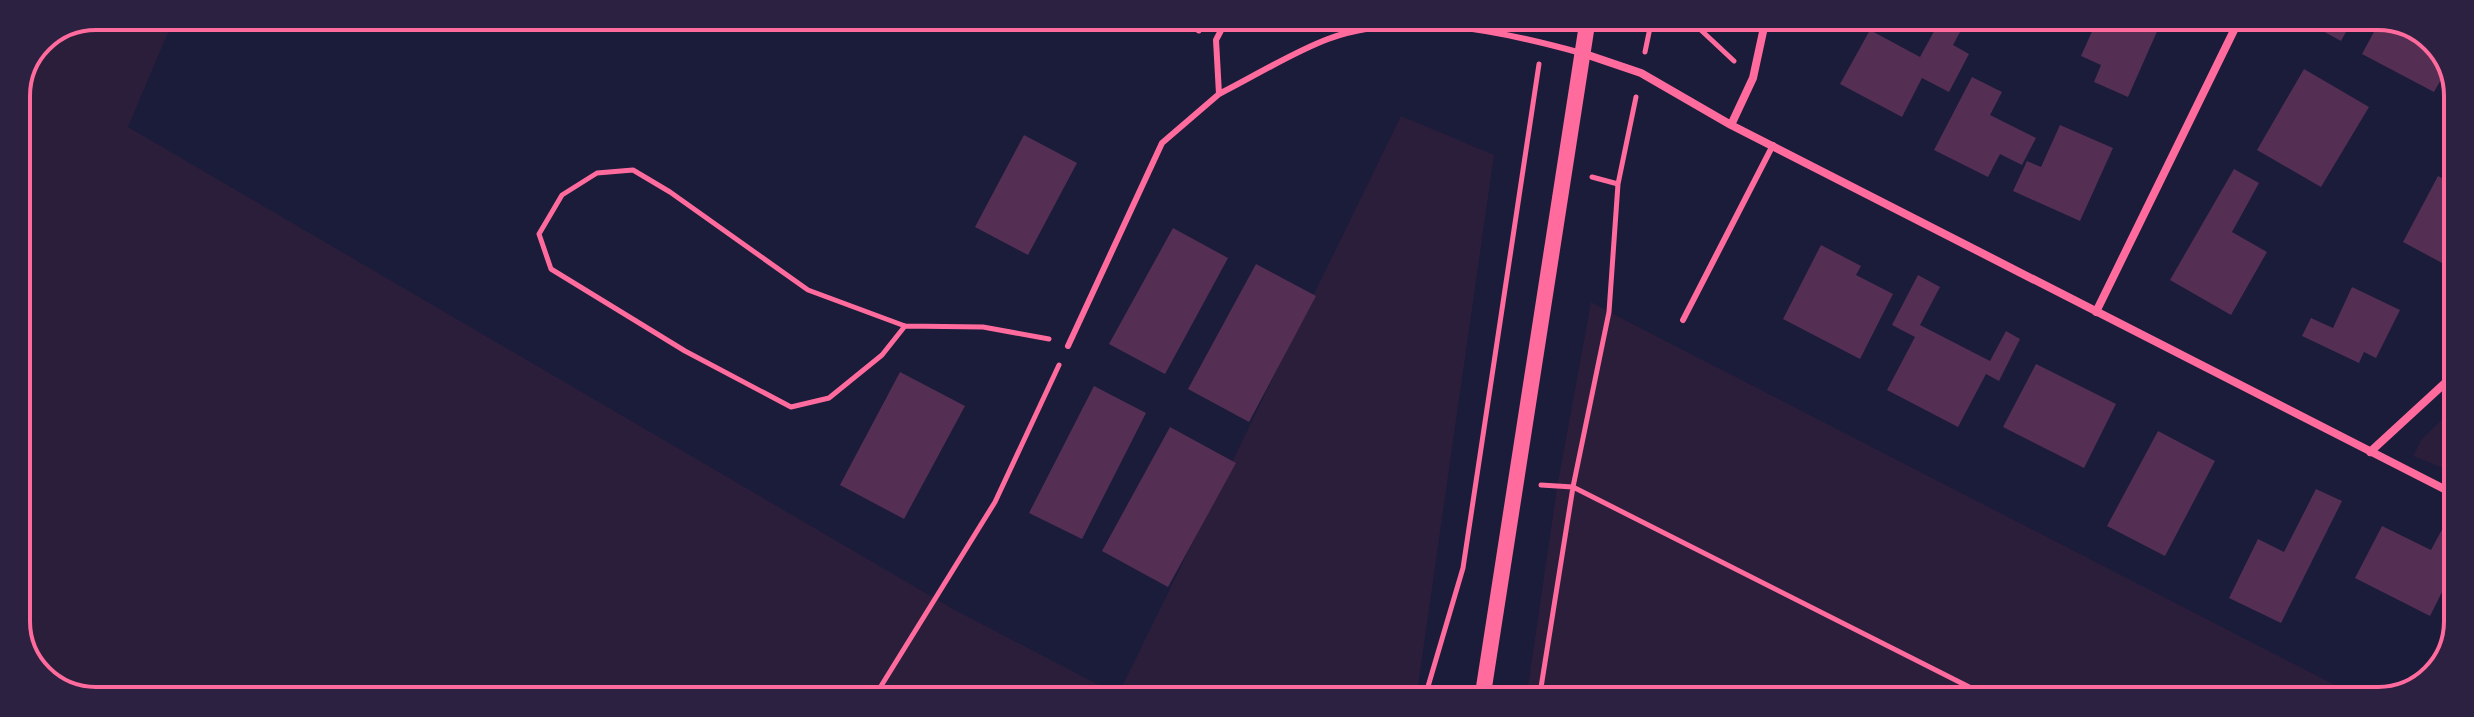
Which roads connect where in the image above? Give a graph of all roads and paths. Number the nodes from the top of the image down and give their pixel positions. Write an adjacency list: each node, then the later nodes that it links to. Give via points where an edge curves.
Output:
1 (1221, 30): 13 (lane, via 1216,40)
2 (1363, 30): 13 (lane, via 1328,39)
3 (1479, 30): 9 (lane)
4 (1586, 30): 10 (main road)
5 (1650, 30): 11 (path)
6 (1701, 30): 12 (path)
7 (1763, 30): 12 (street)
8 (2234, 30): 16 (street)
9 (1542, 42): 10 (lane); 26 (path, via 1463,568)
10 (1581, 53): 11 (street); 22 (main road)
11 (1641, 73): 14 (street); 23 (path, via 1618,184 1609,312)
12 (1753, 78): 14 (street)
13 (1219, 94): 19 (lane, via 1162,143)
14 (1731, 125): 15 (street)
15 (1773, 145): 16 (street); 17 (lane)
16 (2096, 312): 21 (street)
17 (1683, 320)
18 (905, 326): 18 (path, via 808,290 633,170 597,173 562,195 539,234 551,269 685,351 791,407 829,398 882,355); 19 (path, via 983,327)
19 (1068, 346): 25 (path, via 995,502)
20 (2444, 384): 21 (street)
21 (2370, 452): 24 (street)
22 (1517, 481): 23 (path); 27 (main road)
23 (1573, 487): 28 (path); 29 (path)
24 (2444, 489)
25 (880, 687)
26 (1428, 687)
27 (1484, 687)
28 (1541, 687)
29 (1969, 687)

